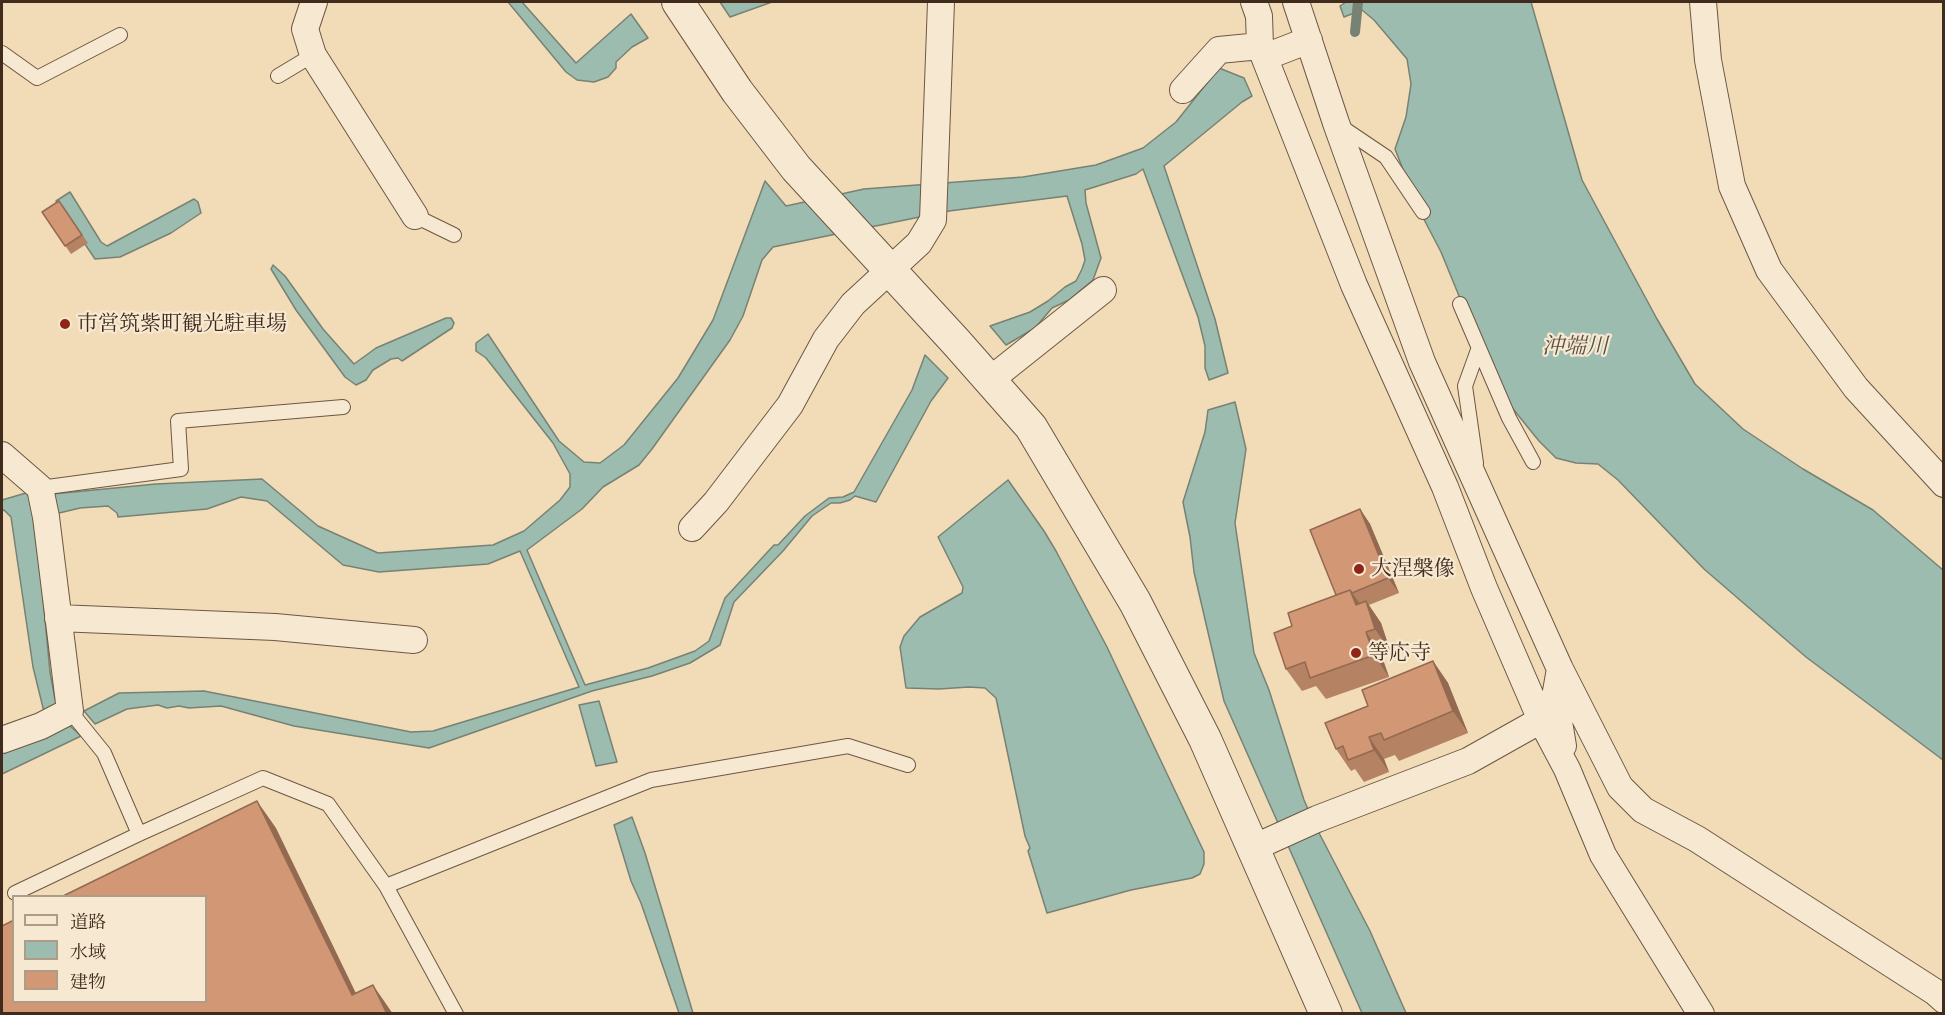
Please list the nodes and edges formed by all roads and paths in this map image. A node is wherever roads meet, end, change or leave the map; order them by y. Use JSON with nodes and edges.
{"nodes":[{"id":1,"x":314,"y":2,"type":"edge"},
{"id":2,"x":678,"y":2,"type":"edge"},
{"id":3,"x":941,"y":2,"type":"edge"},
{"id":4,"x":1254,"y":2,"type":"edge"},
{"id":5,"x":1296,"y":2,"type":"edge"},
{"id":6,"x":1703,"y":2,"type":"edge"},
{"id":7,"x":120,"y":35,"type":"dead end"},
{"id":8,"x":1309,"y":40,"type":"junction"},
{"id":9,"x":1263,"y":51,"type":"junction"},
{"id":10,"x":2,"y":53,"type":"edge"},
{"id":11,"x":313,"y":55,"type":"junction"},
{"id":12,"x":278,"y":76,"type":"dead end"},
{"id":13,"x":1183,"y":90,"type":"dead end"},
{"id":14,"x":1336,"y":123,"type":"junction"},
{"id":15,"x":1423,"y":212,"type":"dead end"},
{"id":16,"x":415,"y":216,"type":"joint"},
{"id":17,"x":454,"y":235,"type":"dead end"},
{"id":18,"x":889,"y":269,"type":"junction"},
{"id":19,"x":1103,"y":290,"type":"dead end"},
{"id":20,"x":1460,"y":304,"type":"dead end"},
{"id":21,"x":1478,"y":350,"type":"junction"},
{"id":22,"x":990,"y":380,"type":"junction"},
{"id":23,"x":344,"y":407,"type":"dead end"},
{"id":24,"x":2,"y":455,"type":"edge"},
{"id":25,"x":1533,"y":462,"type":"dead end"},
{"id":26,"x":1944,"y":484,"type":"edge"},
{"id":27,"x":40,"y":488,"type":"junction"},
{"id":28,"x":1481,"y":494,"type":"junction"},
{"id":29,"x":692,"y":528,"type":"dead end"},
{"id":30,"x":58,"y":618,"type":"junction"},
{"id":31,"x":414,"y":640,"type":"dead end"},
{"id":32,"x":1560,"y":669,"type":"junction"},
{"id":33,"x":70,"y":711,"type":"junction"},
{"id":34,"x":1541,"y":720,"type":"junction"},
{"id":35,"x":2,"y":740,"type":"edge"},
{"id":36,"x":909,"y":765,"type":"dead end"},
{"id":37,"x":1567,"y":769,"type":"junction"},
{"id":38,"x":139,"y":834,"type":"junction"},
{"id":39,"x":1265,"y":842,"type":"junction"},
{"id":40,"x":386,"y":886,"type":"junction"},
{"id":41,"x":15,"y":893,"type":"dead end"},
{"id":42,"x":1944,"y":1000,"type":"edge"},
{"id":43,"x":456,"y":1014,"type":"edge"},
{"id":44,"x":1326,"y":1014,"type":"edge"},
{"id":45,"x":1701,"y":1014,"type":"edge"}],
"edges":[{"from":1,"to":11,"type":"street"},
{"from":2,"to":18,"type":"street"},
{"from":3,"to":18,"type":"street"},
{"from":4,"to":9,"type":"street"},
{"from":5,"to":8,"type":"street"},
{"from":6,"to":26,"type":"street"},
{"from":7,"to":10,"type":"lane"},
{"from":8,"to":9,"type":"street"},
{"from":8,"to":14,"type":"street"},
{"from":9,"to":13,"type":"street"},
{"from":9,"to":34,"type":"street"},
{"from":11,"to":12,"type":"lane"},
{"from":11,"to":16,"type":"street"},
{"from":14,"to":15,"type":"lane"},
{"from":14,"to":28,"type":"street"},
{"from":16,"to":17,"type":"lane"},
{"from":18,"to":22,"type":"street"},
{"from":18,"to":29,"type":"street"},
{"from":19,"to":22,"type":"street"},
{"from":20,"to":21,"type":"lane"},
{"from":21,"to":25,"type":"lane"},
{"from":21,"to":28,"type":"lane"},
{"from":22,"to":39,"type":"street"},
{"from":23,"to":27,"type":"lane"},
{"from":24,"to":27,"type":"street"},
{"from":27,"to":30,"type":"street"},
{"from":28,"to":32,"type":"street"},
{"from":30,"to":31,"type":"street"},
{"from":30,"to":33,"type":"street"},
{"from":32,"to":37,"type":"street"},
{"from":32,"to":42,"type":"street"},
{"from":33,"to":35,"type":"street"},
{"from":33,"to":38,"type":"lane"},
{"from":34,"to":37,"type":"street"},
{"from":34,"to":39,"type":"street"},
{"from":36,"to":40,"type":"lane"},
{"from":37,"to":45,"type":"street"},
{"from":38,"to":40,"type":"lane"},
{"from":38,"to":41,"type":"lane"},
{"from":39,"to":44,"type":"street"},
{"from":40,"to":43,"type":"lane"}]}
